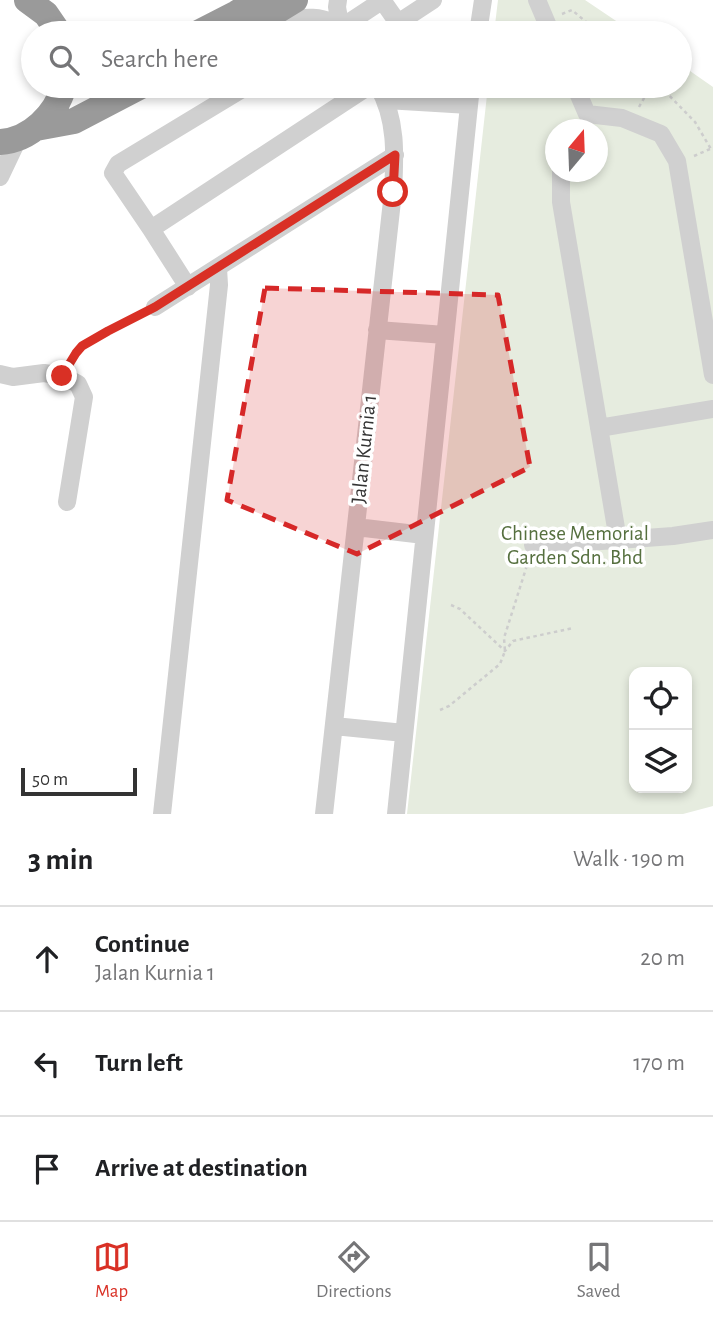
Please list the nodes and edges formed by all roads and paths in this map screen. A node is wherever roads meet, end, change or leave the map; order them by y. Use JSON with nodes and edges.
{"nodes":[{"id":1,"x":295,"y":0,"type":"edge"},
{"id":2,"x":338,"y":0,"type":"edge"},
{"id":3,"x":383,"y":0,"type":"edge"},
{"id":4,"x":433,"y":0,"type":"edge"},
{"id":5,"x":483,"y":0,"type":"edge"},
{"id":6,"x":537,"y":0,"type":"edge"},
{"id":7,"x":251,"y":20,"type":"edge"},
{"id":8,"x":221,"y":21,"type":"edge"},
{"id":9,"x":325,"y":21,"type":"edge"},
{"id":10,"x":338,"y":21,"type":"edge"},
{"id":11,"x":354,"y":21,"type":"edge"},
{"id":12,"x":480,"y":21,"type":"edge"},
{"id":13,"x":546,"y":21,"type":"edge"},
{"id":14,"x":556,"y":21,"type":"edge"},
{"id":15,"x":585,"y":21,"type":"edge"},
{"id":16,"x":61,"y":98,"type":"edge"},
{"id":17,"x":118,"y":98,"type":"edge"},
{"id":18,"x":227,"y":98,"type":"edge"},
{"id":19,"x":351,"y":98,"type":"edge"},
{"id":20,"x":383,"y":98,"type":"edge"},
{"id":21,"x":418,"y":98,"type":"edge"},
{"id":22,"x":470,"y":98,"type":"edge"},
{"id":23,"x":578,"y":98,"type":"edge"},
{"id":24,"x":644,"y":98,"type":"edge"},
{"id":25,"x":672,"y":98,"type":"edge"},
{"id":26,"x":469,"y":105,"type":"junction"},
{"id":27,"x":582,"y":119,"type":"edge"},
{"id":28,"x":608,"y":119,"type":"edge"},
{"id":29,"x":631,"y":122,"type":"junction"},
{"id":30,"x":18,"y":136,"type":"edge"},
{"id":31,"x":712,"y":149,"type":"edge"},
{"id":32,"x":395,"y":155,"type":"junction"},
{"id":33,"x":677,"y":161,"type":"junction"},
{"id":34,"x":0,"y":177,"type":"edge"},
{"id":35,"x":561,"y":182,"type":"edge"},
{"id":36,"x":151,"y":229,"type":"junction"},
{"id":37,"x":218,"y":268,"type":"junction"},
{"id":38,"x":188,"y":287,"type":"junction"},
{"id":39,"x":155,"y":307,"type":"joint"},
{"id":40,"x":377,"y":330,"type":"junction"},
{"id":41,"x":445,"y":335,"type":"junction"},
{"id":42,"x":0,"y":374,"type":"edge"},
{"id":43,"x":713,"y":375,"type":"edge"},
{"id":44,"x":62,"y":376,"type":"junction"},
{"id":45,"x":713,"y":409,"type":"edge"},
{"id":46,"x":598,"y":428,"type":"junction"},
{"id":47,"x":67,"y":502,"type":"dead end"},
{"id":48,"x":356,"y":527,"type":"junction"},
{"id":49,"x":713,"y":530,"type":"edge"},
{"id":50,"x":424,"y":535,"type":"junction"},
{"id":51,"x":618,"y":540,"type":"junction"},
{"id":52,"x":533,"y":545,"type":"joint"},
{"id":53,"x":451,"y":605,"type":"dead end"},
{"id":54,"x":573,"y":628,"type":"dead end"},
{"id":55,"x":505,"y":651,"type":"junction"},
{"id":56,"x":440,"y":710,"type":"dead end"},
{"id":57,"x":334,"y":726,"type":"junction"},
{"id":58,"x":404,"y":733,"type":"junction"},
{"id":59,"x":163,"y":814,"type":"edge"},
{"id":60,"x":324,"y":814,"type":"edge"},
{"id":61,"x":396,"y":814,"type":"edge"}],
"edges":[{"from":1,"to":7,"type":"highway"},
{"from":2,"to":10,"type":"street"},
{"from":3,"to":4,"type":"street"},
{"from":3,"to":11,"type":"street"},
{"from":5,"to":12,"type":"street"},
{"from":6,"to":13,"type":"street"},
{"from":7,"to":8,"type":"highway"},
{"from":7,"to":9,"type":"street"},
{"from":14,"to":15,"type":"path"},
{"from":16,"to":30,"type":"highway"},
{"from":17,"to":30,"type":"highway"},
{"from":18,"to":36,"type":"street"},
{"from":19,"to":36,"type":"street"},
{"from":20,"to":32,"type":"street","name":"Jalan Kurnia 1"},
{"from":21,"to":26,"type":"street"},
{"from":22,"to":26,"type":"street"},
{"from":23,"to":27,"type":"street"},
{"from":24,"to":29,"type":"path"},
{"from":25,"to":31,"type":"path"},
{"from":26,"to":41,"type":"street"},
{"from":28,"to":29,"type":"street"},
{"from":29,"to":33,"type":"street"},
{"from":30,"to":34,"type":"street"},
{"from":31,"to":33,"type":"path"},
{"from":32,"to":37,"type":"street"},
{"from":32,"to":40,"type":"street","name":"Jalan Kurnia 1"},
{"from":33,"to":43,"type":"street"},
{"from":35,"to":46,"type":"street"},
{"from":36,"to":38,"type":"street"},
{"from":37,"to":38,"type":"street"},
{"from":37,"to":59,"type":"street"},
{"from":38,"to":39,"type":"street"},
{"from":39,"to":44,"type":"path"},
{"from":40,"to":41,"type":"street"},
{"from":40,"to":48,"type":"street","name":"Jalan Kurnia 1"},
{"from":41,"to":50,"type":"street"},
{"from":42,"to":44,"type":"street"},
{"from":44,"to":47,"type":"street"},
{"from":45,"to":46,"type":"street"},
{"from":46,"to":51,"type":"street"},
{"from":48,"to":50,"type":"street"},
{"from":48,"to":57,"type":"street","name":"Jalan Kurnia 1"},
{"from":49,"to":51,"type":"street"},
{"from":50,"to":58,"type":"street"},
{"from":51,"to":52,"type":"street"},
{"from":52,"to":55,"type":"path"},
{"from":53,"to":55,"type":"path"},
{"from":54,"to":55,"type":"path"},
{"from":55,"to":56,"type":"path"},
{"from":57,"to":58,"type":"street"},
{"from":57,"to":60,"type":"street","name":"Jalan Kurnia 1"},
{"from":58,"to":61,"type":"street"}]}
